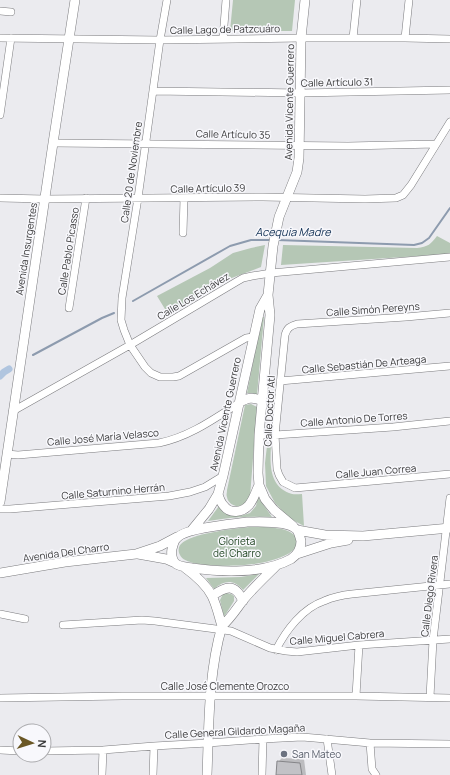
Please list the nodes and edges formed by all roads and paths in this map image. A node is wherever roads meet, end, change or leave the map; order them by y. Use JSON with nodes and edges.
{"nodes":[{"id":1,"x":75,"y":0,"type":"edge"},
{"id":2,"x":167,"y":0,"type":"edge"},
{"id":3,"x":226,"y":0,"type":"edge"},
{"id":4,"x":305,"y":0,"type":"edge"},
{"id":5,"x":357,"y":0,"type":"edge"},
{"id":6,"x":408,"y":0,"type":"edge"},
{"id":7,"x":0,"y":11,"type":"edge"},
{"id":8,"x":11,"y":12,"type":"dead end"},
{"id":9,"x":0,"y":38,"type":"edge"},
{"id":10,"x":11,"y":38,"type":"junction"},
{"id":11,"x":223,"y":38,"type":"junction"},
{"id":12,"x":301,"y":38,"type":"junction"},
{"id":13,"x":353,"y":38,"type":"junction"},
{"id":14,"x":405,"y":38,"type":"junction"},
{"id":15,"x":69,"y":39,"type":"junction"},
{"id":16,"x":450,"y":39,"type":"edge"},
{"id":17,"x":160,"y":40,"type":"junction"},
{"id":18,"x":450,"y":90,"type":"edge"},
{"id":19,"x":153,"y":91,"type":"junction"},
{"id":20,"x":301,"y":93,"type":"junction"},
{"id":21,"x":1,"y":98,"type":"edge"},
{"id":22,"x":0,"y":115,"type":"edge"},
{"id":23,"x":450,"y":122,"type":"edge"},
{"id":24,"x":53,"y":143,"type":"junction"},
{"id":25,"x":145,"y":144,"type":"junction"},
{"id":26,"x":436,"y":144,"type":"junction"},
{"id":27,"x":300,"y":145,"type":"junction"},
{"id":28,"x":287,"y":197,"type":"junction"},
{"id":29,"x":0,"y":198,"type":"edge"},
{"id":30,"x":86,"y":198,"type":"junction"},
{"id":31,"x":138,"y":198,"type":"junction"},
{"id":32,"x":184,"y":198,"type":"junction"},
{"id":33,"x":45,"y":199,"type":"junction"},
{"id":34,"x":182,"y":233,"type":"dead end"},
{"id":35,"x":450,"y":257,"type":"edge"},
{"id":36,"x":271,"y":273,"type":"junction"},
{"id":37,"x":268,"y":295,"type":"junction"},
{"id":38,"x":69,"y":308,"type":"dead end"},
{"id":39,"x":450,"y":313,"type":"edge"},
{"id":40,"x":297,"y":324,"type":"joint"},
{"id":41,"x":253,"y":337,"type":"junction"},
{"id":42,"x":130,"y":345,"type":"junction"},
{"id":43,"x":450,"y":366,"type":"edge"},
{"id":44,"x":280,"y":381,"type":"junction"},
{"id":45,"x":263,"y":401,"type":"junction"},
{"id":46,"x":239,"y":403,"type":"junction"},
{"id":47,"x":14,"y":410,"type":"junction"},
{"id":48,"x":450,"y":421,"type":"edge"},
{"id":49,"x":259,"y":435,"type":"junction"},
{"id":50,"x":275,"y":435,"type":"junction"},
{"id":51,"x":7,"y":454,"type":"junction"},
{"id":52,"x":450,"y":474,"type":"edge"},
{"id":53,"x":223,"y":476,"type":"junction"},
{"id":54,"x":259,"y":485,"type":"junction"},
{"id":55,"x":305,"y":487,"type":"joint"},
{"id":56,"x":218,"y":494,"type":"junction"},
{"id":57,"x":450,"y":498,"type":"edge"},
{"id":58,"x":0,"y":502,"type":"edge"},
{"id":59,"x":0,"y":509,"type":"edge"},
{"id":60,"x":295,"y":528,"type":"junction"},
{"id":61,"x":449,"y":528,"type":"edge"},
{"id":62,"x":190,"y":531,"type":"junction"},
{"id":63,"x":363,"y":536,"type":"junction"},
{"id":64,"x":177,"y":537,"type":"junction"},
{"id":65,"x":136,"y":554,"type":"junction"},
{"id":66,"x":297,"y":554,"type":"junction"},
{"id":67,"x":279,"y":564,"type":"junction"},
{"id":68,"x":179,"y":565,"type":"junction"},
{"id":69,"x":0,"y":573,"type":"edge"},
{"id":70,"x":450,"y":584,"type":"edge"},
{"id":71,"x":439,"y":585,"type":"junction"},
{"id":72,"x":212,"y":596,"type":"junction"},
{"id":73,"x":243,"y":601,"type":"junction"},
{"id":74,"x":0,"y":614,"type":"edge"},
{"id":75,"x":25,"y":619,"type":"dead end"},
{"id":76,"x":63,"y":625,"type":"dead end"},
{"id":77,"x":222,"y":628,"type":"junction"},
{"id":78,"x":450,"y":639,"type":"edge"},
{"id":79,"x":434,"y":640,"type":"junction"},
{"id":80,"x":359,"y":645,"type":"junction"},
{"id":81,"x":276,"y":650,"type":"junction"},
{"id":82,"x":356,"y":696,"type":"junction"},
{"id":83,"x":211,"y":697,"type":"junction"},
{"id":84,"x":430,"y":697,"type":"junction"},
{"id":85,"x":0,"y":698,"type":"edge"},
{"id":86,"x":450,"y":698,"type":"edge"},
{"id":87,"x":263,"y":739,"type":"junction"},
{"id":88,"x":327,"y":739,"type":"junction"},
{"id":89,"x":208,"y":743,"type":"junction"},
{"id":90,"x":370,"y":743,"type":"junction"},
{"id":91,"x":450,"y":744,"type":"edge"},
{"id":92,"x":154,"y":746,"type":"junction"},
{"id":93,"x":0,"y":750,"type":"edge"},
{"id":94,"x":103,"y":750,"type":"junction"},
{"id":95,"x":12,"y":751,"type":"edge"},
{"id":96,"x":52,"y":751,"type":"edge"},
{"id":97,"x":102,"y":775,"type":"edge"},
{"id":98,"x":153,"y":775,"type":"edge"},
{"id":99,"x":207,"y":775,"type":"edge"},
{"id":100,"x":262,"y":775,"type":"edge"},
{"id":101,"x":332,"y":775,"type":"edge"},
{"id":102,"x":376,"y":775,"type":"edge"}],
"edges":[{"from":1,"to":15,"type":"street","name":"Avenida Insurgentes"},
{"from":2,"to":17,"type":"street","name":"Calle 20 de Noviembre"},
{"from":3,"to":11,"type":"street"},
{"from":4,"to":12,"type":"street","name":"Avenida Vicente Guerrero"},
{"from":5,"to":13,"type":"street"},
{"from":6,"to":14,"type":"street"},
{"from":7,"to":8,"type":"street"},
{"from":9,"to":10,"type":"street","name":"Calle Lago de Patzcuáro"},
{"from":10,"to":15,"type":"street","name":"Calle Lago de Patzcuáro"},
{"from":10,"to":21,"type":"street"},
{"from":11,"to":12,"type":"street","name":"Calle Lago de Patzcuáro"},
{"from":11,"to":17,"type":"street","name":"Calle Lago de Patzcuáro"},
{"from":12,"to":13,"type":"street","name":"Calle Lago de Patzcuáro"},
{"from":12,"to":20,"type":"street","name":"Avenida Vicente Guerrero"},
{"from":13,"to":14,"type":"street","name":"Calle Lago de Patzcuáro"},
{"from":14,"to":16,"type":"street","name":"Calle Lago de Patzcuáro"},
{"from":15,"to":17,"type":"street","name":"Calle Lago de Patzcuáro"},
{"from":15,"to":24,"type":"street","name":"Avenida Insurgentes"},
{"from":17,"to":19,"type":"street","name":"Calle 20 de Noviembre"},
{"from":18,"to":20,"type":"street","name":"Calle Artículo 31"},
{"from":19,"to":20,"type":"street","name":"Calle Artículo 31"},
{"from":19,"to":25,"type":"street","name":"Calle 20 de Noviembre"},
{"from":20,"to":27,"type":"street","name":"Avenida Vicente Guerrero"},
{"from":21,"to":22,"type":"street"},
{"from":23,"to":26,"type":"street","name":"Calle Artículo 39"},
{"from":24,"to":25,"type":"street","name":"Calle Artículo 35"},
{"from":24,"to":33,"type":"street","name":"Avenida Insurgentes"},
{"from":25,"to":27,"type":"street","name":"Calle Artículo 35"},
{"from":25,"to":31,"type":"street","name":"Calle 20 de Noviembre"},
{"from":26,"to":27,"type":"street","name":"Calle Artículo 35"},
{"from":26,"to":28,"type":"street","name":"Calle Artículo 39"},
{"from":27,"to":28,"type":"street","name":"Avenida Vicente Guerrero"},
{"from":28,"to":32,"type":"street","name":"Calle Artículo 39"},
{"from":28,"to":36,"type":"street","name":"Avenida Vicente Guerrero"},
{"from":29,"to":33,"type":"street","name":"Calle Artículo 39"},
{"from":30,"to":31,"type":"street","name":"Calle Artículo 39"},
{"from":30,"to":33,"type":"street","name":"Calle Artículo 39"},
{"from":30,"to":38,"type":"street","name":"Calle Pablo Picasso"},
{"from":31,"to":32,"type":"street","name":"Calle Artículo 39"},
{"from":31,"to":42,"type":"street","name":"Calle 20 de Noviembre"},
{"from":32,"to":34,"type":"street"},
{"from":33,"to":47,"type":"street","name":"Avenida Insurgentes"},
{"from":35,"to":36,"type":"street","name":"Calle Los Echávez"},
{"from":36,"to":37,"type":"street","name":"Avenida Vicente Guerrero"},
{"from":36,"to":42,"type":"street","name":"Calle Los Echávez"},
{"from":37,"to":41,"type":"street","name":"Avenida Vicente Guerrero"},
{"from":37,"to":45,"type":"street","name":"Avenida Vicente Guerrero"},
{"from":39,"to":40,"type":"street","name":"Calle Simón Pereyns"},
{"from":40,"to":44,"type":"street","name":"Calle Doctor Atl"},
{"from":41,"to":42,"type":"street","name":"Calle 20 de Noviembre"},
{"from":41,"to":46,"type":"street","name":"Avenida Vicente Guerrero"},
{"from":42,"to":47,"type":"street","name":"Calle Los Echávez"},
{"from":43,"to":44,"type":"street","name":"Calle Sebastián De Arteaga"},
{"from":44,"to":50,"type":"street","name":"Calle Doctor Atl"},
{"from":45,"to":46,"type":"street"},
{"from":45,"to":49,"type":"street","name":"Avenida Vicente Guerrero"},
{"from":46,"to":51,"type":"street","name":"Calle José María Velasco"},
{"from":46,"to":53,"type":"street","name":"Avenida Vicente Guerrero"},
{"from":47,"to":51,"type":"street","name":"Avenida Insurgentes"},
{"from":48,"to":50,"type":"street","name":"Calle Antonio De Torres"},
{"from":49,"to":50,"type":"street","name":"Calle Antonio De Torres"},
{"from":49,"to":54,"type":"street","name":"Avenida Vicente Guerrero"},
{"from":50,"to":55,"type":"street","name":"Calle Doctor Atl"},
{"from":51,"to":58,"type":"street","name":"Avenida Insurgentes"},
{"from":52,"to":55,"type":"street","name":"Calle Juan Correa"},
{"from":53,"to":56,"type":"street","name":"Avenida Vicente Guerrero"},
{"from":53,"to":59,"type":"street","name":"Calle Saturnino Herrán"},
{"from":54,"to":56,"type":"street"},
{"from":54,"to":60,"type":"street","name":"Avenida Vicente Guerrero"},
{"from":56,"to":62,"type":"street","name":"Avenida Vicente Guerrero"},
{"from":57,"to":61,"type":"street","name":"Calle Diego Rivera"},
{"from":60,"to":62,"type":"street"},
{"from":60,"to":63,"type":"street"},
{"from":60,"to":66,"type":"street"},
{"from":61,"to":63,"type":"street"},
{"from":61,"to":71,"type":"street","name":"Calle Diego Rivera"},
{"from":62,"to":64,"type":"street","name":"Avenida Del Charro"},
{"from":63,"to":66,"type":"street"},
{"from":64,"to":65,"type":"street","name":"Avenida Del Charro"},
{"from":64,"to":68,"type":"street"},
{"from":65,"to":68,"type":"street","name":"Avenida Del Charro"},
{"from":65,"to":69,"type":"street","name":"Avenida Del Charro"},
{"from":66,"to":67,"type":"street"},
{"from":67,"to":68,"type":"street"},
{"from":67,"to":73,"type":"street"},
{"from":68,"to":72,"type":"street"},
{"from":70,"to":71,"type":"street"},
{"from":71,"to":79,"type":"street","name":"Calle Diego Rivera"},
{"from":71,"to":81,"type":"street"},
{"from":72,"to":73,"type":"street"},
{"from":72,"to":77,"type":"street"},
{"from":73,"to":77,"type":"street"},
{"from":74,"to":75,"type":"street"},
{"from":76,"to":77,"type":"street","name":"Calle Miguel Cabrera"},
{"from":77,"to":81,"type":"street","name":"Calle Miguel Cabrera"},
{"from":77,"to":83,"type":"street"},
{"from":78,"to":79,"type":"street","name":"Calle Miguel Cabrera"},
{"from":79,"to":80,"type":"street","name":"Calle Miguel Cabrera"},
{"from":79,"to":84,"type":"street","name":"Calle Diego Rivera"},
{"from":80,"to":81,"type":"street","name":"Calle Miguel Cabrera"},
{"from":80,"to":82,"type":"street"},
{"from":82,"to":83,"type":"street","name":"Calle José Clemente Orozco"},
{"from":82,"to":84,"type":"street","name":"Calle José Clemente Orozco"},
{"from":83,"to":85,"type":"street","name":"Calle José Clemente Orozco"},
{"from":83,"to":89,"type":"street"},
{"from":84,"to":86,"type":"street","name":"Calle José Clemente Orozco"},
{"from":87,"to":88,"type":"street","name":"Calle General Gildardo Magaña"},
{"from":87,"to":89,"type":"street","name":"Calle General Gildardo Magaña"},
{"from":87,"to":100,"type":"street"},
{"from":88,"to":90,"type":"street","name":"Calle General Gildardo Magaña"},
{"from":88,"to":101,"type":"street"},
{"from":89,"to":92,"type":"street","name":"Calle General Gildardo Magaña"},
{"from":89,"to":99,"type":"street"},
{"from":90,"to":91,"type":"street","name":"Calle General Gildardo Magaña"},
{"from":90,"to":102,"type":"street"},
{"from":92,"to":94,"type":"street","name":"Calle General Gildardo Magaña"},
{"from":92,"to":98,"type":"street"},
{"from":93,"to":95,"type":"street"},
{"from":94,"to":96,"type":"street","name":"Calle General Gildardo Magaña"},
{"from":94,"to":97,"type":"street"}]}
